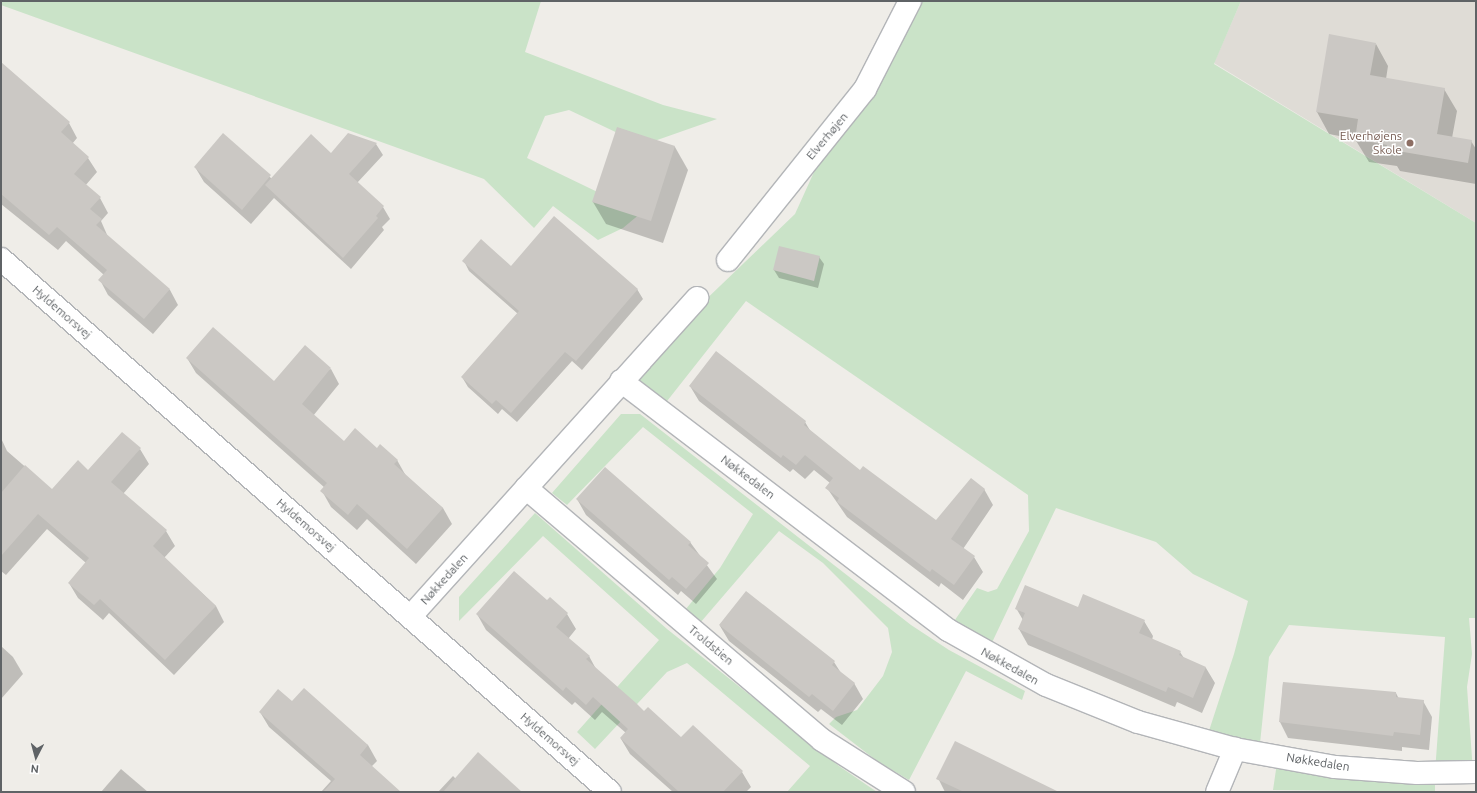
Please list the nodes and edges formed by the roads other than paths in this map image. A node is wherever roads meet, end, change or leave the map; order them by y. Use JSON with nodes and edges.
{"nodes":[{"id":1,"x":910,"y":1,"type":"edge"},
{"id":2,"x":1,"y":259,"type":"edge"},
{"id":3,"x":728,"y":260,"type":"dead end"},
{"id":4,"x":697,"y":298,"type":"dead end"},
{"id":5,"x":621,"y":381,"type":"junction"},
{"id":6,"x":526,"y":488,"type":"junction"},
{"id":7,"x":411,"y":616,"type":"junction"},
{"id":8,"x":1235,"y":749,"type":"junction"},
{"id":9,"x":1476,"y":772,"type":"edge"},
{"id":10,"x":610,"y":792,"type":"edge"},
{"id":11,"x":904,"y":792,"type":"edge"},
{"id":12,"x":1217,"y":792,"type":"edge"}],
"edges":[{"from":1,"to":3,"type":"street","name":"Elverhøjen"},
{"from":2,"to":7,"type":"street","name":"Hyldemorsvej"},
{"from":4,"to":5,"type":"street","name":"Nøkkedalen"},
{"from":5,"to":6,"type":"street","name":"Nøkkedalen"},
{"from":5,"to":8,"type":"street","name":"Nøkkedalen"},
{"from":6,"to":7,"type":"street","name":"Nøkkedalen"},
{"from":6,"to":11,"type":"street","name":"Troldstien"},
{"from":7,"to":10,"type":"street","name":"Hyldemorsvej"},
{"from":8,"to":9,"type":"street","name":"Nøkkedalen"},
{"from":8,"to":12,"type":"street"}]}
